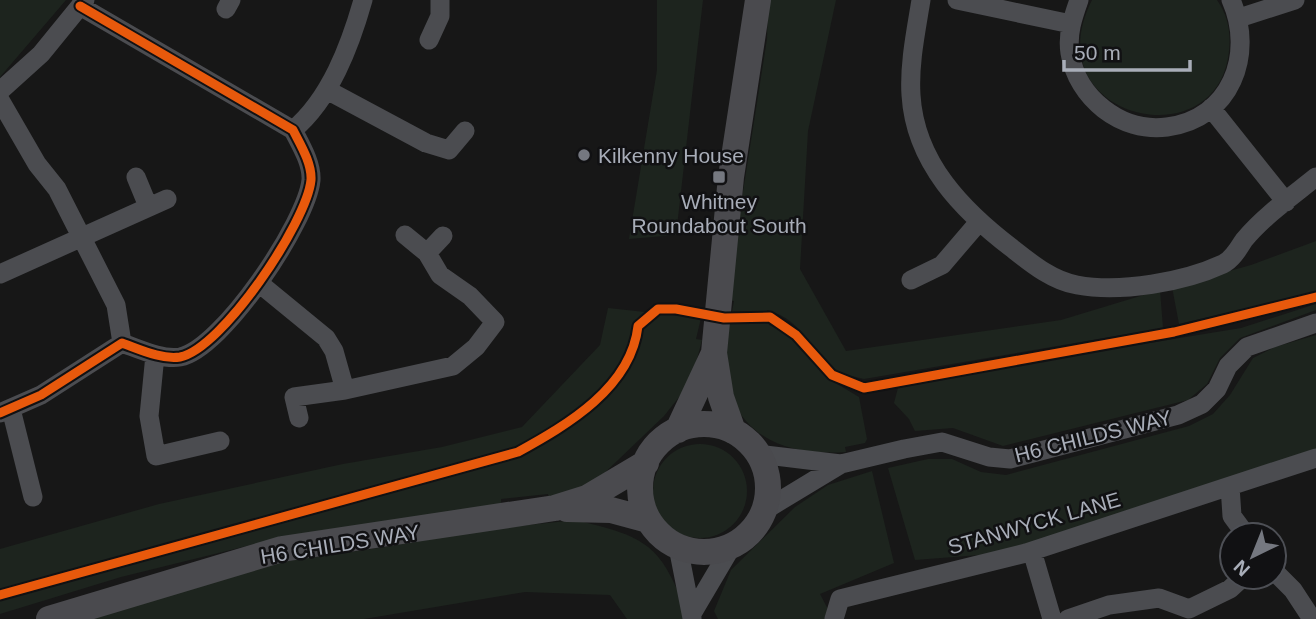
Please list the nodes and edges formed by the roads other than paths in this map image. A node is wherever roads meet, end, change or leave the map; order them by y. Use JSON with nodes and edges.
{"nodes":[{"id":1,"x":363,"y":0,"type":"edge"},
{"id":2,"x":440,"y":0,"type":"edge"},
{"id":3,"x":758,"y":0,"type":"edge"},
{"id":4,"x":921,"y":0,"type":"edge"},
{"id":5,"x":957,"y":0,"type":"edge"},
{"id":6,"x":1079,"y":0,"type":"edge"},
{"id":7,"x":1231,"y":0,"type":"edge"},
{"id":8,"x":1295,"y":0,"type":"edge"},
{"id":9,"x":82,"y":3,"type":"edge"},
{"id":10,"x":1239,"y":18,"type":"junction"},
{"id":11,"x":1071,"y":24,"type":"junction"},
{"id":12,"x":429,"y":40,"type":"dead end"},
{"id":13,"x":327,"y":90,"type":"junction"},
{"id":14,"x":0,"y":91,"type":"edge"},
{"id":15,"x":0,"y":100,"type":"edge"},
{"id":16,"x":1211,"y":108,"type":"junction"},
{"id":17,"x":293,"y":130,"type":"junction"},
{"id":18,"x":465,"y":131,"type":"dead end"},
{"id":19,"x":135,"y":177,"type":"dead end"},
{"id":20,"x":1316,"y":177,"type":"edge"},
{"id":21,"x":167,"y":199,"type":"dead end"},
{"id":22,"x":1286,"y":202,"type":"junction"},
{"id":23,"x":148,"y":206,"type":"junction"},
{"id":24,"x":978,"y":223,"type":"junction"},
{"id":25,"x":405,"y":235,"type":"dead end"},
{"id":26,"x":443,"y":236,"type":"dead end"},
{"id":27,"x":81,"y":238,"type":"junction"},
{"id":28,"x":427,"y":253,"type":"junction"},
{"id":29,"x":0,"y":274,"type":"edge"},
{"id":30,"x":907,"y":280,"type":"dead end"},
{"id":31,"x":259,"y":283,"type":"junction"},
{"id":32,"x":1316,"y":323,"type":"edge"},
{"id":33,"x":122,"y":343,"type":"junction"},
{"id":34,"x":714,"y":353,"type":"junction"},
{"id":35,"x":155,"y":355,"type":"junction"},
{"id":36,"x":345,"y":390,"type":"junction"},
{"id":37,"x":6,"y":411,"type":"edge"},
{"id":38,"x":299,"y":418,"type":"dead end"},
{"id":39,"x":678,"y":430,"type":"junction"},
{"id":40,"x":733,"y":431,"type":"junction"},
{"id":41,"x":220,"y":441,"type":"dead end"},
{"id":42,"x":758,"y":454,"type":"junction"},
{"id":43,"x":1316,"y":458,"type":"edge"},
{"id":44,"x":646,"y":463,"type":"junction"},
{"id":45,"x":846,"y":463,"type":"junction"},
{"id":46,"x":1230,"y":486,"type":"junction"},
{"id":47,"x":33,"y":497,"type":"dead end"},
{"id":48,"x":555,"y":508,"type":"junction"},
{"id":49,"x":765,"y":510,"type":"junction"},
{"id":50,"x":648,"y":520,"type":"junction"},
{"id":51,"x":1236,"y":521,"type":"edge"},
{"id":52,"x":732,"y":546,"type":"junction"},
{"id":53,"x":678,"y":547,"type":"junction"},
{"id":54,"x":1031,"y":551,"type":"junction"},
{"id":55,"x":1288,"y":585,"type":"edge"},
{"id":56,"x":1226,"y":591,"type":"edge"},
{"id":57,"x":693,"y":616,"type":"edge"},
{"id":58,"x":49,"y":619,"type":"edge"},
{"id":59,"x":834,"y":619,"type":"edge"},
{"id":60,"x":1052,"y":619,"type":"edge"},
{"id":61,"x":1068,"y":619,"type":"edge"},
{"id":62,"x":1311,"y":619,"type":"edge"}],
"edges":[{"from":1,"to":13,"type":"street"},
{"from":2,"to":12,"type":"street"},
{"from":3,"to":34,"type":"street"},
{"from":4,"to":24,"type":"street"},
{"from":5,"to":11,"type":"street"},
{"from":6,"to":11,"type":"street"},
{"from":7,"to":10,"type":"street"},
{"from":8,"to":10,"type":"street"},
{"from":9,"to":14,"type":"street"},
{"from":9,"to":17,"type":"street"},
{"from":10,"to":16,"type":"street"},
{"from":11,"to":16,"type":"street"},
{"from":13,"to":17,"type":"street"},
{"from":13,"to":18,"type":"street"},
{"from":15,"to":27,"type":"street"},
{"from":16,"to":22,"type":"street"},
{"from":17,"to":31,"type":"street"},
{"from":19,"to":23,"type":"street"},
{"from":20,"to":22,"type":"street"},
{"from":21,"to":23,"type":"street"},
{"from":22,"to":24,"type":"street"},
{"from":23,"to":27,"type":"street"},
{"from":24,"to":30,"type":"street"},
{"from":25,"to":28,"type":"street"},
{"from":26,"to":28,"type":"street"},
{"from":27,"to":29,"type":"street"},
{"from":27,"to":33,"type":"street"},
{"from":28,"to":36,"type":"street"},
{"from":31,"to":35,"type":"street"},
{"from":31,"to":36,"type":"street"},
{"from":32,"to":45,"type":"street","name":"H6 CHILDS WAY"},
{"from":33,"to":35,"type":"street"},
{"from":33,"to":37,"type":"street"},
{"from":34,"to":39,"type":"street"},
{"from":34,"to":40,"type":"street"},
{"from":35,"to":41,"type":"street"},
{"from":36,"to":38,"type":"street"},
{"from":37,"to":47,"type":"street"},
{"from":39,"to":40,"type":"street"},
{"from":39,"to":44,"type":"street"},
{"from":40,"to":42,"type":"street"},
{"from":42,"to":45,"type":"street","name":"H6 CHILDS WAY"},
{"from":42,"to":49,"type":"street"},
{"from":43,"to":46,"type":"street","name":"STANWYCK LANE"},
{"from":44,"to":48,"type":"street","name":"H6 CHILDS WAY"},
{"from":44,"to":50,"type":"street"},
{"from":45,"to":49,"type":"street","name":"H6 CHILDS WAY"},
{"from":46,"to":51,"type":"street"},
{"from":46,"to":54,"type":"street","name":"STANWYCK LANE"},
{"from":48,"to":50,"type":"street","name":"H6 CHILDS WAY"},
{"from":48,"to":58,"type":"street","name":"H6 CHILDS WAY"},
{"from":49,"to":52,"type":"street"},
{"from":50,"to":53,"type":"street"},
{"from":52,"to":53,"type":"street"},
{"from":52,"to":57,"type":"street"},
{"from":53,"to":57,"type":"street"},
{"from":54,"to":59,"type":"street","name":"STANWYCK LANE"},
{"from":54,"to":60,"type":"street"},
{"from":55,"to":62,"type":"street"},
{"from":56,"to":61,"type":"street"}]}
